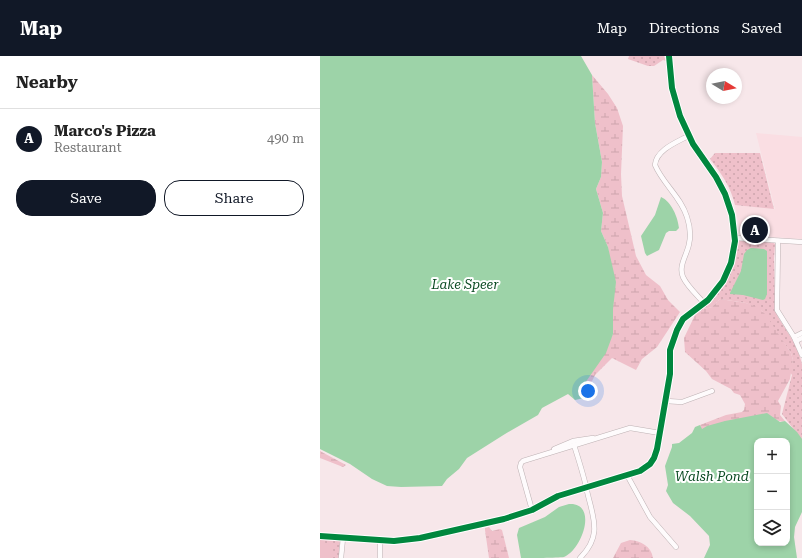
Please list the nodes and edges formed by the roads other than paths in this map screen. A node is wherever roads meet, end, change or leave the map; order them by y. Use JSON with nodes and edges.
{"nodes":[{"id":1,"x":669,"y":56,"type":"edge"},
{"id":2,"x":688,"y":136,"type":"junction"},
{"id":3,"x":735,"y":238,"type":"junction"},
{"id":4,"x":778,"y":242,"type":"junction"},
{"id":5,"x":802,"y":242,"type":"edge"},
{"id":6,"x":704,"y":303,"type":"junction"},
{"id":7,"x":802,"y":334,"type":"edge"},
{"id":8,"x":802,"y":338,"type":"edge"},
{"id":9,"x":795,"y":339,"type":"junction"},
{"id":10,"x":802,"y":355,"type":"edge"},
{"id":11,"x":712,"y":391,"type":"dead end"},
{"id":12,"x":666,"y":401,"type":"junction"},
{"id":13,"x":660,"y":432,"type":"junction"},
{"id":14,"x":597,"y":438,"type":"junction"},
{"id":15,"x":574,"y":446,"type":"junction"},
{"id":16,"x":551,"y":452,"type":"junction"},
{"id":17,"x":627,"y":475,"type":"junction"},
{"id":18,"x":586,"y":487,"type":"junction"},
{"id":19,"x":532,"y":510,"type":"junction"},
{"id":20,"x":320,"y":536,"type":"edge"},
{"id":21,"x":343,"y":538,"type":"junction"},
{"id":22,"x":380,"y":540,"type":"junction"},
{"id":23,"x":676,"y":547,"type":"dead end"},
{"id":24,"x":341,"y":558,"type":"edge"},
{"id":25,"x":380,"y":558,"type":"edge"},
{"id":26,"x":580,"y":558,"type":"edge"}],
"edges":[{"from":1,"to":2,"type":"street"},
{"from":2,"to":3,"type":"street"},
{"from":2,"to":6,"type":"street"},
{"from":3,"to":4,"type":"street"},
{"from":3,"to":6,"type":"street"},
{"from":4,"to":5,"type":"street"},
{"from":4,"to":9,"type":"street"},
{"from":6,"to":12,"type":"street"},
{"from":7,"to":9,"type":"street"},
{"from":8,"to":9,"type":"street"},
{"from":9,"to":10,"type":"street"},
{"from":11,"to":12,"type":"street"},
{"from":12,"to":13,"type":"street"},
{"from":13,"to":14,"type":"street"},
{"from":13,"to":17,"type":"street"},
{"from":14,"to":15,"type":"street"},
{"from":14,"to":16,"type":"street"},
{"from":15,"to":16,"type":"street"},
{"from":15,"to":18,"type":"street"},
{"from":16,"to":19,"type":"street"},
{"from":17,"to":18,"type":"street"},
{"from":17,"to":23,"type":"street"},
{"from":18,"to":19,"type":"street"},
{"from":18,"to":26,"type":"street"},
{"from":19,"to":22,"type":"street"},
{"from":20,"to":21,"type":"street"},
{"from":21,"to":22,"type":"street"},
{"from":21,"to":24,"type":"street"},
{"from":22,"to":25,"type":"street"}]}
